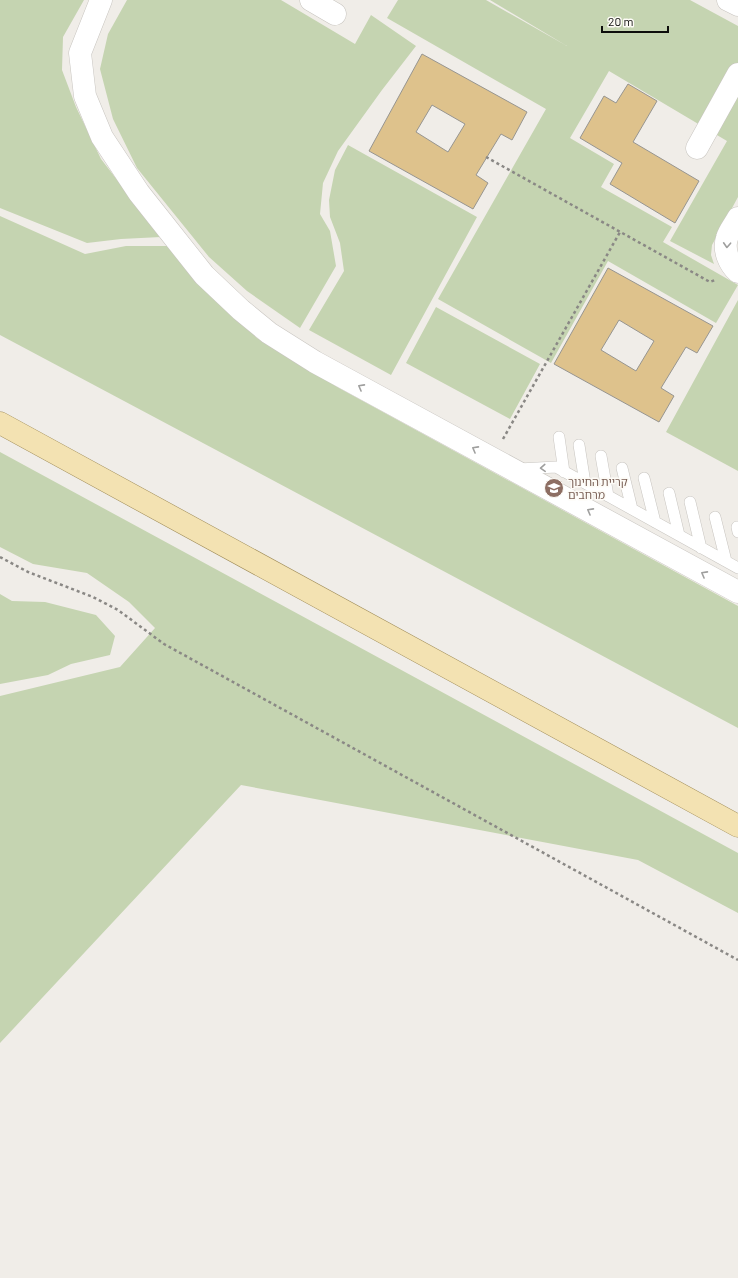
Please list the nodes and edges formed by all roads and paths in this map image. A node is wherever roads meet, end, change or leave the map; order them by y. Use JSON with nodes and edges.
{"nodes":[{"id":1,"x":101,"y":0,"type":"edge"},
{"id":2,"x":311,"y":0,"type":"edge"},
{"id":3,"x":728,"y":0,"type":"edge"},
{"id":4,"x":738,"y":5,"type":"edge"},
{"id":5,"x":336,"y":14,"type":"dead end"},
{"id":6,"x":738,"y":74,"type":"edge"},
{"id":7,"x":697,"y":148,"type":"dead end"},
{"id":8,"x":486,"y":157,"type":"dead end"},
{"id":9,"x":738,"y":218,"type":"edge"},
{"id":10,"x":620,"y":232,"type":"junction"},
{"id":11,"x":737,"y":272,"type":"edge"},
{"id":12,"x":0,"y":423,"type":"edge"},
{"id":13,"x":559,"y":436,"type":"dead end"},
{"id":14,"x":579,"y":445,"type":"dead end"},
{"id":15,"x":601,"y":456,"type":"dead end"},
{"id":16,"x":492,"y":458,"type":"junction"},
{"id":17,"x":622,"y":468,"type":"dead end"},
{"id":18,"x":512,"y":469,"type":"junction"},
{"id":19,"x":564,"y":472,"type":"junction"},
{"id":20,"x":644,"y":478,"type":"dead end"},
{"id":21,"x":586,"y":483,"type":"junction"},
{"id":22,"x":669,"y":493,"type":"dead end"},
{"id":23,"x":608,"y":496,"type":"junction"},
{"id":24,"x":690,"y":502,"type":"dead end"},
{"id":25,"x":632,"y":509,"type":"junction"},
{"id":26,"x":715,"y":517,"type":"dead end"},
{"id":27,"x":655,"y":522,"type":"junction"},
{"id":28,"x":679,"y":535,"type":"junction"},
{"id":29,"x":701,"y":548,"type":"junction"},
{"id":30,"x":0,"y":557,"type":"edge"},
{"id":31,"x":726,"y":561,"type":"junction"},
{"id":32,"x":738,"y":568,"type":"edge"},
{"id":33,"x":738,"y":592,"type":"edge"},
{"id":34,"x":738,"y":826,"type":"edge"},
{"id":35,"x":738,"y":960,"type":"edge"}],
"edges":[{"from":16,"to":1,"type":"street","one_way":true},
{"from":2,"to":5,"type":"street"},
{"from":3,"to":4,"type":"street"},
{"from":6,"to":7,"type":"street"},
{"from":8,"to":10,"type":"path"},
{"from":9,"to":11,"type":"street","one_way":true},
{"from":10,"to":11,"type":"path"},
{"from":10,"to":16,"type":"path"},
{"from":12,"to":34,"type":"main road"},
{"from":13,"to":19,"type":"lane"},
{"from":14,"to":21,"type":"lane"},
{"from":15,"to":23,"type":"lane"},
{"from":16,"to":18,"type":"street"},
{"from":17,"to":25,"type":"lane"},
{"from":19,"to":18,"type":"lane","one_way":true},
{"from":33,"to":18,"type":"street","one_way":true},
{"from":19,"to":21,"type":"lane"},
{"from":20,"to":27,"type":"lane"},
{"from":21,"to":23,"type":"lane"},
{"from":22,"to":28,"type":"lane"},
{"from":23,"to":25,"type":"lane"},
{"from":24,"to":29,"type":"lane"},
{"from":25,"to":27,"type":"lane"},
{"from":26,"to":31,"type":"lane"},
{"from":27,"to":28,"type":"lane"},
{"from":28,"to":29,"type":"lane"},
{"from":29,"to":31,"type":"lane"},
{"from":30,"to":35,"type":"path"},
{"from":31,"to":32,"type":"lane"}]}
